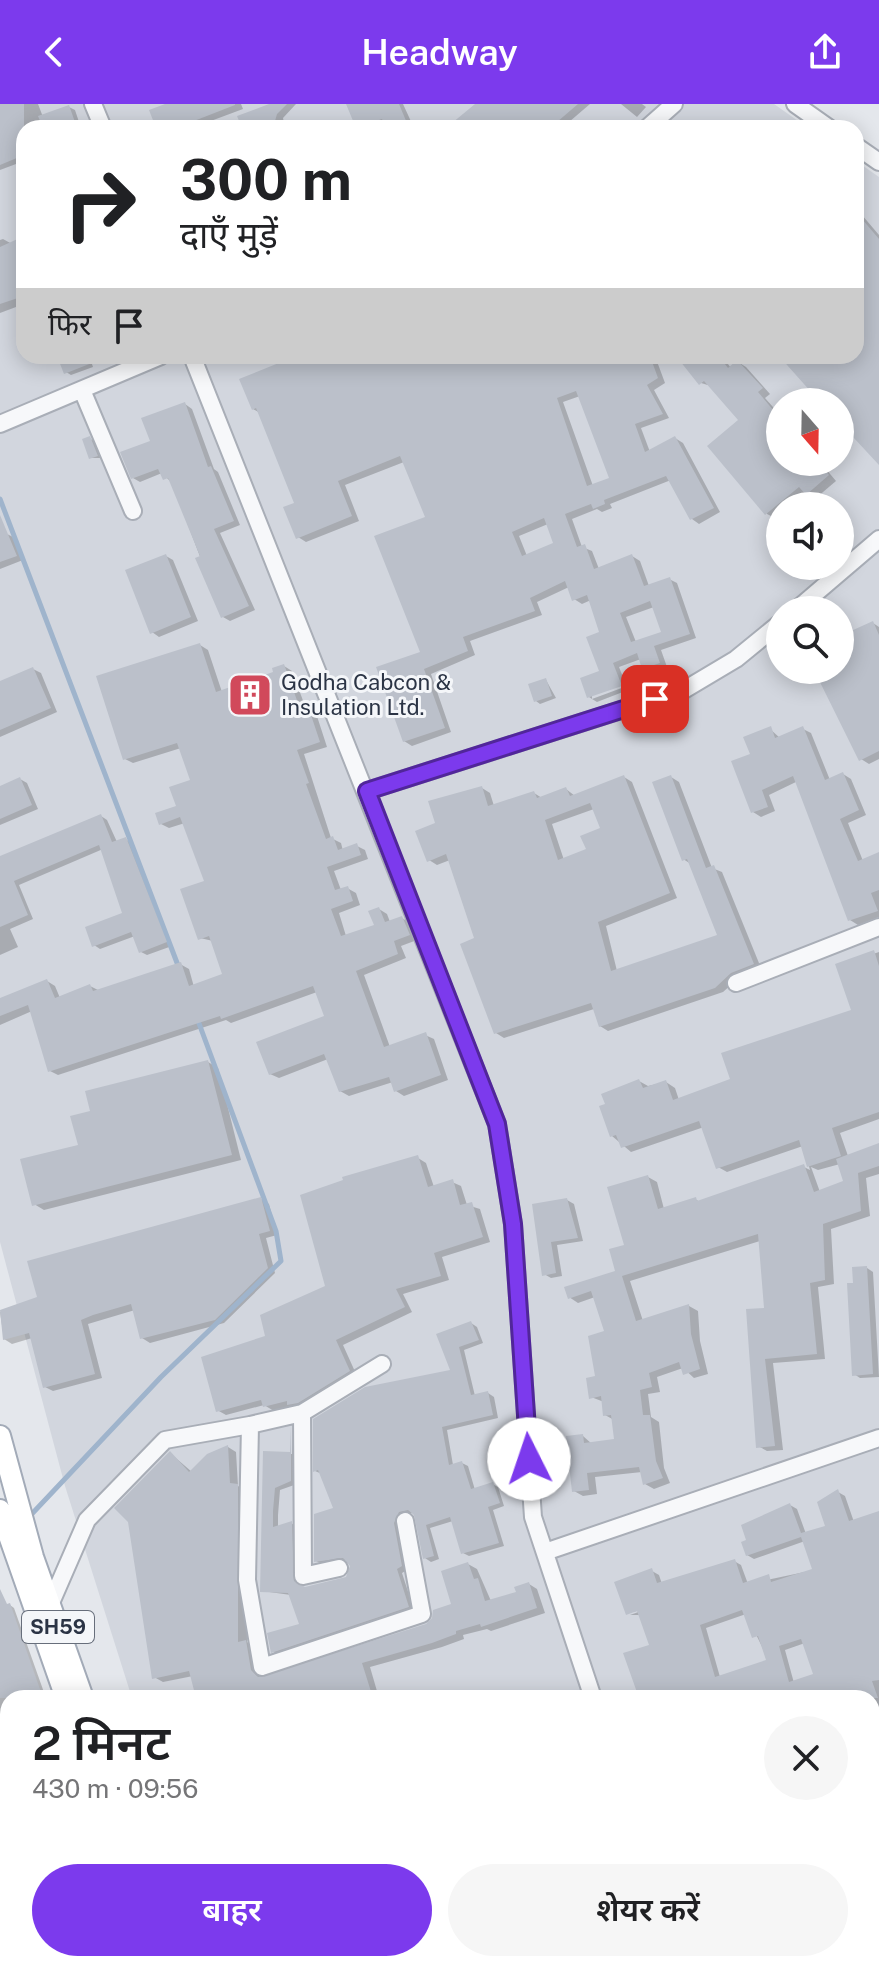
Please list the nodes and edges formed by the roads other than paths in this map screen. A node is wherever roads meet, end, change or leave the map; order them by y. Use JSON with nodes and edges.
{"nodes":[{"id":1,"x":674,"y":104,"type":"edge"},
{"id":2,"x":795,"y":104,"type":"edge"},
{"id":3,"x":656,"y":120,"type":"edge"},
{"id":4,"x":818,"y":120,"type":"edge"},
{"id":5,"x":142,"y":364,"type":"edge"},
{"id":6,"x":195,"y":364,"type":"edge"},
{"id":7,"x":82,"y":390,"type":"junction"},
{"id":8,"x":0,"y":424,"type":"edge"},
{"id":9,"x":133,"y":511,"type":"dead end"},
{"id":10,"x":879,"y":539,"type":"edge"},
{"id":11,"x":812,"y":596,"type":"edge"},
{"id":12,"x":766,"y":634,"type":"edge"},
{"id":13,"x":367,"y":791,"type":"junction"},
{"id":14,"x":879,"y":927,"type":"edge"},
{"id":15,"x":736,"y":983,"type":"dead end"},
{"id":16,"x":382,"y":1364,"type":"dead end"},
{"id":17,"x":302,"y":1413,"type":"junction"},
{"id":18,"x":250,"y":1425,"type":"junction"},
{"id":19,"x":0,"y":1436,"type":"edge"},
{"id":20,"x":879,"y":1438,"type":"edge"},
{"id":21,"x":9,"y":1509,"type":"edge"},
{"id":22,"x":405,"y":1521,"type":"dead end"},
{"id":23,"x":545,"y":1552,"type":"junction"},
{"id":24,"x":25,"y":1560,"type":"junction"},
{"id":25,"x":339,"y":1568,"type":"dead end"},
{"id":26,"x":50,"y":1605,"type":"junction"},
{"id":27,"x":64,"y":1690,"type":"edge"},
{"id":28,"x":80,"y":1690,"type":"edge"},
{"id":29,"x":590,"y":1690,"type":"edge"}],
"edges":[{"from":1,"to":3,"type":"street"},
{"from":2,"to":4,"type":"street"},
{"from":5,"to":7,"type":"street"},
{"from":6,"to":13,"type":"street"},
{"from":7,"to":8,"type":"street"},
{"from":7,"to":9,"type":"street"},
{"from":10,"to":11,"type":"street"},
{"from":12,"to":13,"type":"street"},
{"from":13,"to":23,"type":"street"},
{"from":14,"to":15,"type":"street"},
{"from":16,"to":17,"type":"street"},
{"from":17,"to":18,"type":"street"},
{"from":17,"to":25,"type":"street"},
{"from":18,"to":22,"type":"street"},
{"from":18,"to":26,"type":"street"},
{"from":19,"to":21,"type":"main road","number":"SH59"},
{"from":20,"to":23,"type":"street"},
{"from":21,"to":24,"type":"main road","number":"SH59"},
{"from":23,"to":29,"type":"street"},
{"from":24,"to":26,"type":"main road","number":"SH59"},
{"from":24,"to":27,"type":"main road","number":"SH59"},
{"from":26,"to":28,"type":"main road","number":"SH59"}]}
